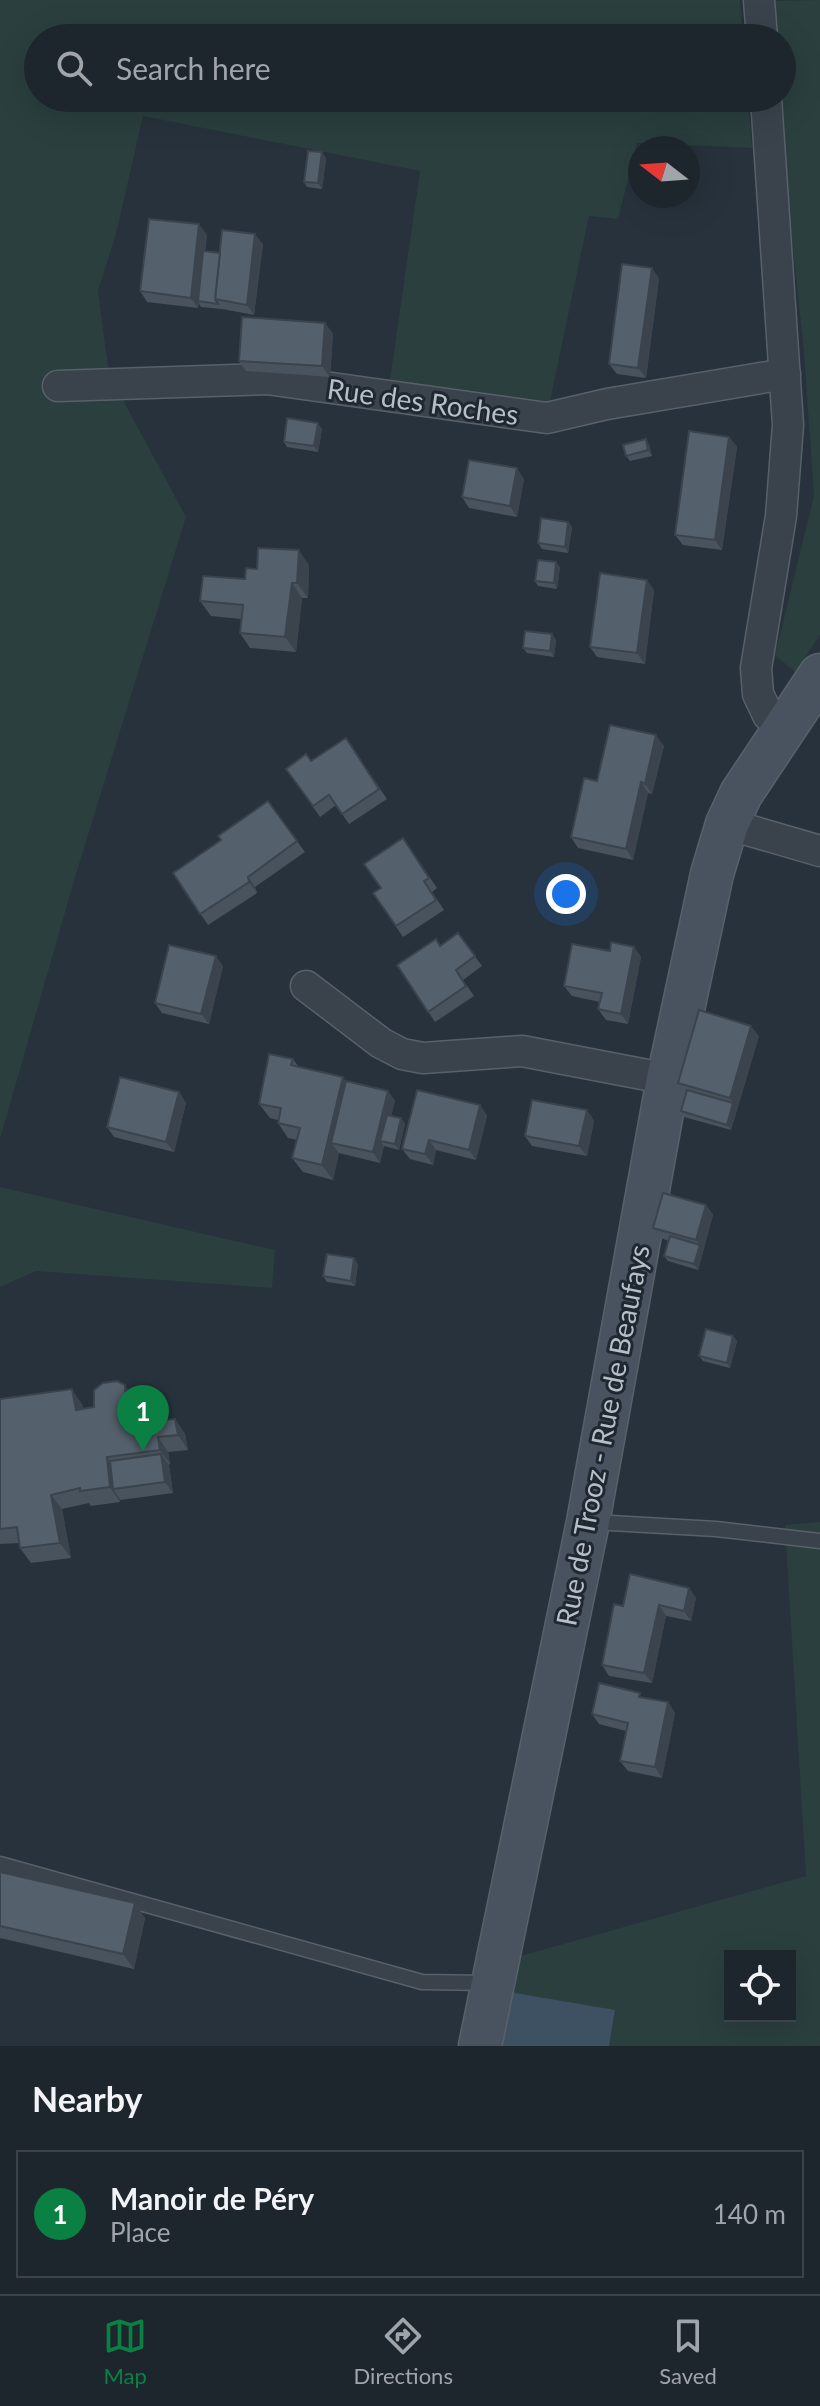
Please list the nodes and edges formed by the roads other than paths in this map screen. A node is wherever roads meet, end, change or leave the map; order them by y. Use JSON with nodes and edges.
{"nodes":[{"id":1,"x":759,"y":0,"type":"edge"},
{"id":2,"x":761,"y":24,"type":"edge"},
{"id":3,"x":767,"y":112,"type":"edge"},
{"id":4,"x":785,"y":374,"type":"junction"},
{"id":5,"x":58,"y":386,"type":"dead end"},
{"id":6,"x":820,"y":675,"type":"edge"},
{"id":7,"x":782,"y":729,"type":"junction"},
{"id":8,"x":727,"y":824,"type":"junction"},
{"id":9,"x":820,"y":851,"type":"edge"},
{"id":10,"x":306,"y":986,"type":"dead end"},
{"id":11,"x":668,"y":1079,"type":"junction"},
{"id":12,"x":588,"y":1522,"type":"junction"},
{"id":13,"x":820,"y":1541,"type":"edge"},
{"id":14,"x":0,"y":1864,"type":"edge"},
{"id":15,"x":493,"y":1983,"type":"junction"},
{"id":16,"x":480,"y":2046,"type":"edge"}],
"edges":[{"from":1,"to":2,"type":"street"},
{"from":3,"to":4,"type":"street"},
{"from":4,"to":5,"type":"street","name":"Rue des Roches"},
{"from":4,"to":7,"type":"street"},
{"from":6,"to":7,"type":"street","name":"Rue de Trooz - Rue de Beaufays"},
{"from":7,"to":8,"type":"street","name":"Rue de Trooz - Rue de Beaufays"},
{"from":8,"to":9,"type":"street"},
{"from":8,"to":11,"type":"street","name":"Rue de Trooz - Rue de Beaufays"},
{"from":10,"to":11,"type":"street"},
{"from":11,"to":12,"type":"street","name":"Rue de Trooz - Rue de Beaufays"},
{"from":12,"to":13,"type":"lane"},
{"from":12,"to":15,"type":"street","name":"Rue de Trooz - Rue de Beaufays"},
{"from":14,"to":15,"type":"lane"},
{"from":15,"to":16,"type":"street","name":"Rue de Trooz - Rue de Beaufays"}]}
